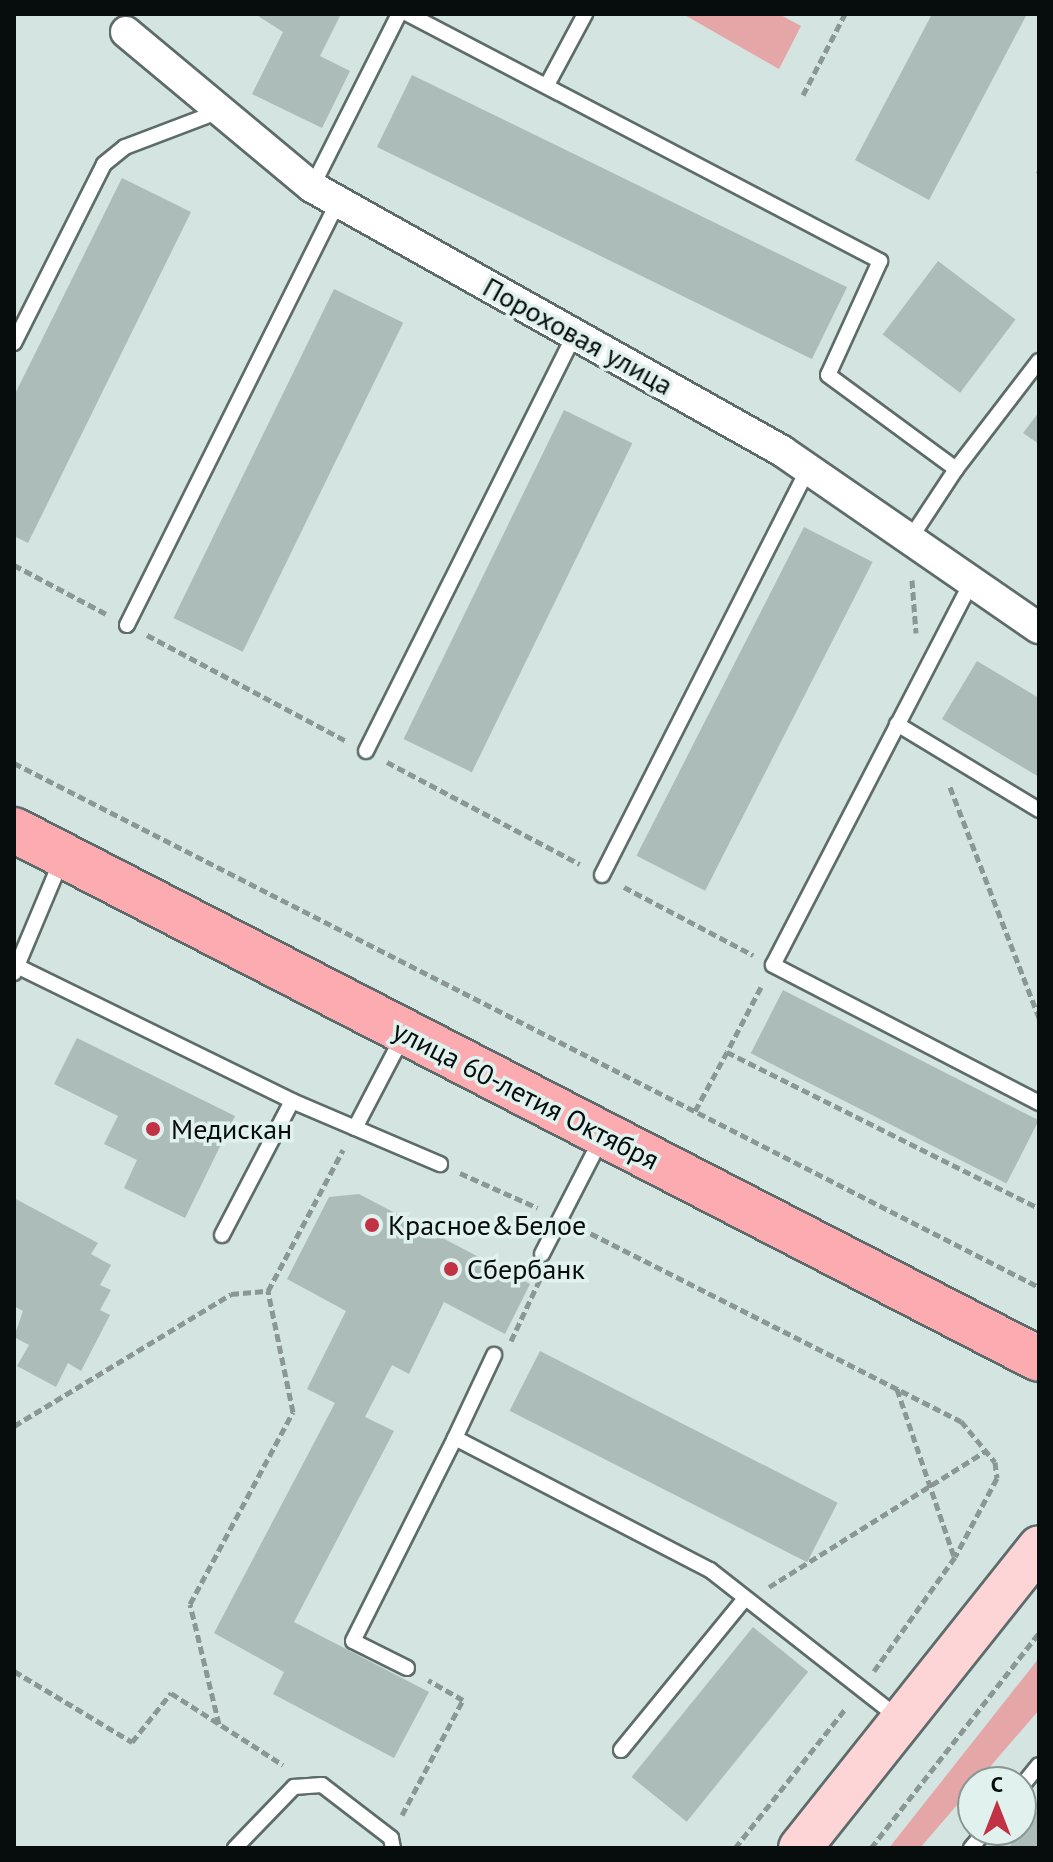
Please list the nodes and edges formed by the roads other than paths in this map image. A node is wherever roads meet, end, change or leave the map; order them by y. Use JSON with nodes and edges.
{"nodes":[{"id":1,"x":399,"y":14,"type":"edge"},
{"id":2,"x":408,"y":14,"type":"edge"},
{"id":3,"x":585,"y":14,"type":"edge"},
{"id":4,"x":120,"y":23,"type":"edge"},
{"id":5,"x":547,"y":85,"type":"junction"},
{"id":6,"x":217,"y":112,"type":"junction"},
{"id":7,"x":325,"y":194,"type":"junction"},
{"id":8,"x":575,"y":334,"type":"junction"},
{"id":9,"x":14,"y":343,"type":"edge"},
{"id":10,"x":1039,"y":361,"type":"edge"},
{"id":11,"x":808,"y":469,"type":"junction"},
{"id":12,"x":956,"y":469,"type":"junction"},
{"id":13,"x":910,"y":539,"type":"junction"},
{"id":14,"x":971,"y":583,"type":"junction"},
{"id":15,"x":127,"y":625,"type":"road end"},
{"id":16,"x":1039,"y":628,"type":"edge"},
{"id":17,"x":897,"y":724,"type":"junction"},
{"id":18,"x":366,"y":751,"type":"road end"},
{"id":19,"x":1039,"y":810,"type":"edge"},
{"id":20,"x":14,"y":830,"type":"edge"},
{"id":21,"x":64,"y":855,"type":"junction"},
{"id":22,"x":602,"y":875,"type":"road end"},
{"id":23,"x":16,"y":970,"type":"edge"},
{"id":24,"x":405,"y":1032,"type":"junction"},
{"id":25,"x":292,"y":1101,"type":"junction"},
{"id":26,"x":1039,"y":1103,"type":"edge"},
{"id":27,"x":355,"y":1128,"type":"junction"},
{"id":28,"x":603,"y":1135,"type":"junction"},
{"id":29,"x":440,"y":1164,"type":"road end"},
{"id":30,"x":222,"y":1235,"type":"dead end"},
{"id":31,"x":542,"y":1254,"type":"road end"},
{"id":32,"x":494,"y":1355,"type":"road end"},
{"id":33,"x":1039,"y":1359,"type":"edge"},
{"id":34,"x":455,"y":1438,"type":"junction"},
{"id":35,"x":1039,"y":1547,"type":"edge"},
{"id":36,"x":743,"y":1601,"type":"junction"},
{"id":37,"x":407,"y":1668,"type":"road end"},
{"id":38,"x":901,"y":1720,"type":"junction"},
{"id":39,"x":621,"y":1750,"type":"dead end"},
{"id":40,"x":392,"y":1843,"type":"edge"},
{"id":41,"x":235,"y":1848,"type":"edge"},
{"id":42,"x":800,"y":1848,"type":"edge"}],
"edges":[{"from":1,"to":7,"type":"lane"},
{"from":2,"to":5,"type":"lane"},
{"from":3,"to":5,"type":"lane"},
{"from":4,"to":6,"type":"street","name":"Пороховая улица"},
{"from":5,"to":12,"type":"lane"},
{"from":6,"to":7,"type":"street","name":"Пороховая улица"},
{"from":6,"to":9,"type":"lane"},
{"from":7,"to":8,"type":"street","name":"Пороховая улица"},
{"from":7,"to":15,"type":"lane"},
{"from":8,"to":11,"type":"street","name":"Пороховая улица"},
{"from":8,"to":18,"type":"lane"},
{"from":10,"to":12,"type":"lane"},
{"from":11,"to":13,"type":"street","name":"Пороховая улица"},
{"from":11,"to":22,"type":"lane"},
{"from":12,"to":13,"type":"lane"},
{"from":13,"to":14,"type":"street","name":"Пороховая улица"},
{"from":14,"to":16,"type":"street","name":"Пороховая улица"},
{"from":14,"to":17,"type":"lane"},
{"from":17,"to":19,"type":"lane"},
{"from":17,"to":26,"type":"lane"},
{"from":20,"to":21,"type":"main road","name":"улица 60-летия Октября"},
{"from":21,"to":23,"type":"lane"},
{"from":21,"to":24,"type":"main road","name":"улица 60-летия Октября"},
{"from":23,"to":25,"type":"lane"},
{"from":24,"to":27,"type":"lane"},
{"from":24,"to":28,"type":"main road","name":"улица 60-летия Октября"},
{"from":25,"to":27,"type":"lane"},
{"from":25,"to":30,"type":"lane"},
{"from":27,"to":29,"type":"lane"},
{"from":28,"to":31,"type":"lane"},
{"from":28,"to":33,"type":"main road","name":"улица 60-летия Октября"},
{"from":32,"to":34,"type":"lane"},
{"from":34,"to":36,"type":"lane"},
{"from":34,"to":37,"type":"lane"},
{"from":35,"to":38,"type":"main road"},
{"from":36,"to":38,"type":"lane"},
{"from":36,"to":39,"type":"lane"},
{"from":38,"to":42,"type":"main road"},
{"from":40,"to":41,"type":"lane"}]}
